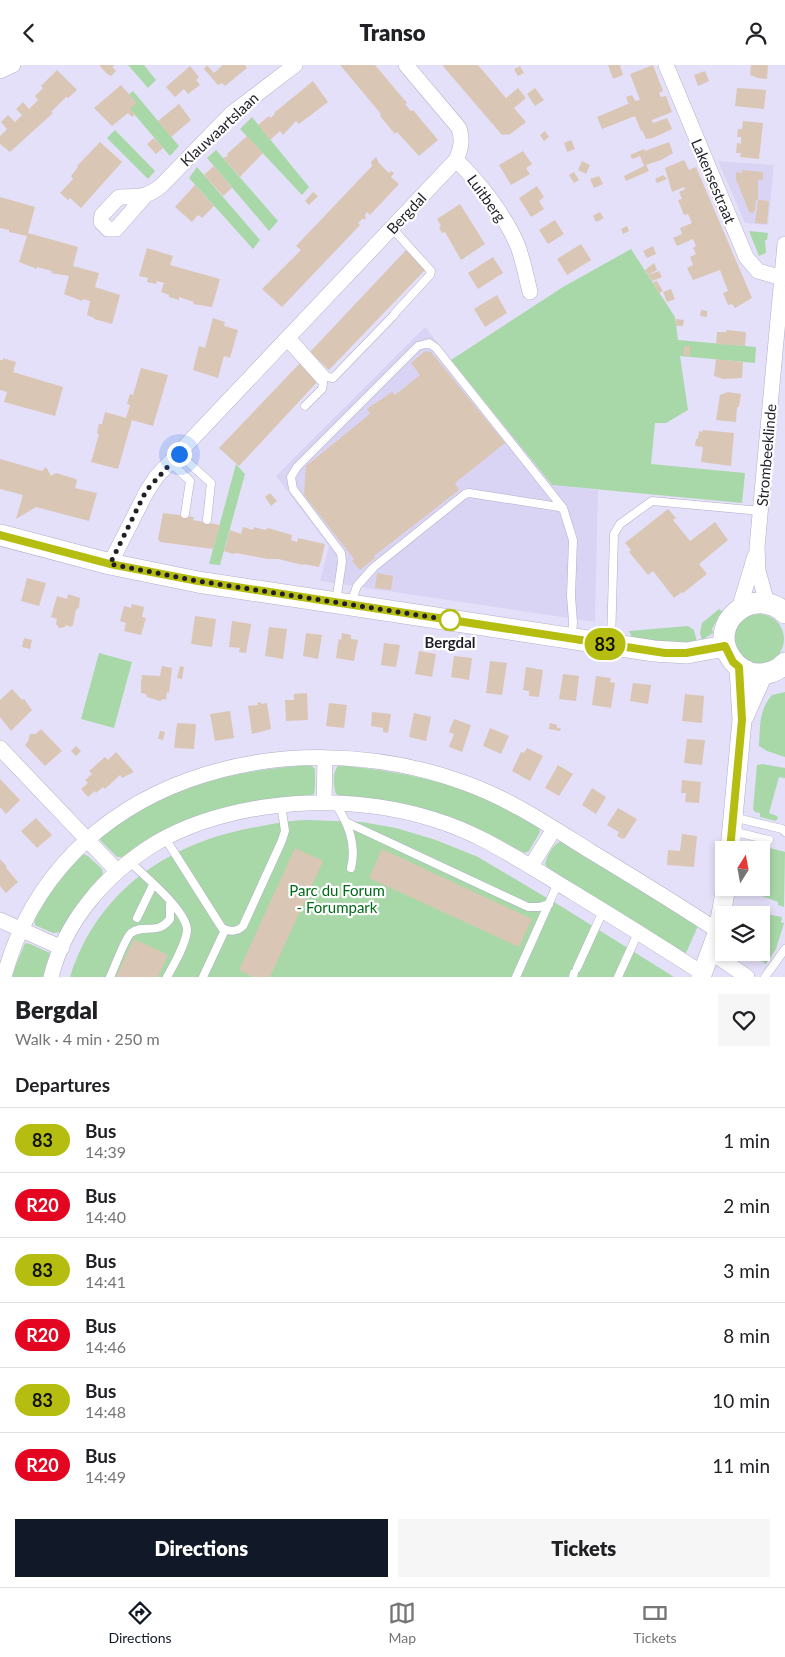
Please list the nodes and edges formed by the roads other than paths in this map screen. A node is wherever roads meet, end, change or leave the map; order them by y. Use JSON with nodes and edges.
{"nodes":[{"id":1,"x":13,"y":65,"type":"edge"},
{"id":2,"x":295,"y":65,"type":"edge"},
{"id":3,"x":406,"y":65,"type":"edge"},
{"id":4,"x":666,"y":65,"type":"edge"},
{"id":5,"x":0,"y":71,"type":"edge"},
{"id":6,"x":456,"y":160,"type":"junction"},
{"id":7,"x":145,"y":196,"type":"dead end"},
{"id":8,"x":392,"y":228,"type":"junction"},
{"id":9,"x":785,"y":244,"type":"edge"},
{"id":10,"x":782,"y":279,"type":"junction"},
{"id":11,"x":530,"y":292,"type":"dead end"},
{"id":12,"x":288,"y":339,"type":"junction"},
{"id":13,"x":780,"y":350,"type":"edge"},
{"id":14,"x":306,"y":406,"type":"dead end"},
{"id":15,"x":174,"y":458,"type":"junction"},
{"id":16,"x":564,"y":511,"type":"junction"},
{"id":17,"x":761,"y":511,"type":"junction"},
{"id":18,"x":185,"y":514,"type":"dead end"},
{"id":19,"x":207,"y":520,"type":"dead end"},
{"id":20,"x":0,"y":535,"type":"edge"},
{"id":21,"x":757,"y":547,"type":"junction"},
{"id":22,"x":110,"y":564,"type":"junction"},
{"id":23,"x":343,"y":604,"type":"junction"},
{"id":24,"x":739,"y":609,"type":"junction"},
{"id":25,"x":780,"y":610,"type":"edge"},
{"id":26,"x":572,"y":639,"type":"junction"},
{"id":27,"x":611,"y":645,"type":"junction"},
{"id":28,"x":725,"y":646,"type":"junction"},
{"id":29,"x":784,"y":665,"type":"edge"},
{"id":30,"x":739,"y":667,"type":"junction"},
{"id":31,"x":763,"y":674,"type":"junction"},
{"id":32,"x":742,"y":720,"type":"junction"},
{"id":33,"x":0,"y":749,"type":"edge"},
{"id":34,"x":325,"y":758,"type":"junction"},
{"id":35,"x":330,"y":803,"type":"junction"},
{"id":36,"x":281,"y":805,"type":"junction"},
{"id":37,"x":785,"y":821,"type":"edge"},
{"id":38,"x":346,"y":822,"type":"junction"},
{"id":39,"x":732,"y":824,"type":"junction"},
{"id":40,"x":554,"y":829,"type":"junction"},
{"id":41,"x":784,"y":831,"type":"edge"},
{"id":42,"x":165,"y":838,"type":"junction"},
{"id":43,"x":86,"y":840,"type":"junction"},
{"id":44,"x":769,"y":840,"type":"dead end"},
{"id":45,"x":731,"y":841,"type":"edge"},
{"id":46,"x":129,"y":861,"type":"junction"},
{"id":47,"x":531,"y":867,"type":"junction"},
{"id":48,"x":350,"y":869,"type":"dead end"},
{"id":49,"x":116,"y":871,"type":"junction"},
{"id":50,"x":558,"y":883,"type":"junction"},
{"id":51,"x":153,"y":885,"type":"junction"},
{"id":52,"x":170,"y":901,"type":"junction"},
{"id":53,"x":549,"y":903,"type":"junction"},
{"id":54,"x":604,"y":911,"type":"junction"},
{"id":55,"x":137,"y":918,"type":"dead end"},
{"id":56,"x":0,"y":920,"type":"edge"},
{"id":57,"x":715,"y":929,"type":"edge"},
{"id":58,"x":20,"y":930,"type":"junction"},
{"id":59,"x":225,"y":930,"type":"junction"},
{"id":60,"x":638,"y":933,"type":"junction"},
{"id":61,"x":715,"y":940,"type":"edge"},
{"id":62,"x":62,"y":948,"type":"junction"},
{"id":63,"x":785,"y":949,"type":"edge"},
{"id":64,"x":711,"y":952,"type":"junction"},
{"id":65,"x":574,"y":973,"type":"edge"},
{"id":66,"x":55,"y":975,"type":"edge"},
{"id":67,"x":206,"y":975,"type":"edge"},
{"id":68,"x":702,"y":975,"type":"edge"},
{"id":69,"x":4,"y":977,"type":"edge"},
{"id":70,"x":110,"y":977,"type":"edge"},
{"id":71,"x":167,"y":977,"type":"edge"},
{"id":72,"x":516,"y":977,"type":"edge"},
{"id":73,"x":618,"y":977,"type":"edge"},
{"id":74,"x":747,"y":977,"type":"edge"},
{"id":75,"x":765,"y":977,"type":"edge"}],
"edges":[{"from":1,"to":5,"type":"street"},
{"from":2,"to":7,"type":"street","name":"Klauwaartslaan"},
{"from":3,"to":6,"type":"street","name":"Luitberg"},
{"from":4,"to":10,"type":"street","name":"Lakensestraat"},
{"from":6,"to":8,"type":"street","name":"Bergdal"},
{"from":6,"to":11,"type":"street","name":"Luitberg"},
{"from":8,"to":12,"type":"street","name":"Bergdal"},
{"from":8,"to":12,"type":"lane"},
{"from":9,"to":10,"type":"street","name":"Strombeeklinde"},
{"from":10,"to":13,"type":"street","name":"Strombeeklinde"},
{"from":12,"to":14,"type":"lane"},
{"from":12,"to":15,"type":"street","name":"Bergdal"},
{"from":13,"to":17,"type":"street","name":"Strombeeklinde"},
{"from":15,"to":18,"type":"lane"},
{"from":15,"to":19,"type":"lane"},
{"from":15,"to":22,"type":"street","name":"Bergdal"},
{"from":16,"to":23,"type":"lane"},
{"from":16,"to":23,"type":"lane"},
{"from":16,"to":26,"type":"lane"},
{"from":17,"to":21,"type":"street","name":"Strombeeklinde"},
{"from":17,"to":27,"type":"lane"},
{"from":20,"to":22,"type":"main road"},
{"from":21,"to":24,"type":"street","name":"Strombeeklinde"},
{"from":21,"to":25,"type":"street","name":"Strombeeklinde"},
{"from":22,"to":23,"type":"main road"},
{"from":23,"to":26,"type":"main road"},
{"from":24,"to":25,"type":"main road"},
{"from":24,"to":28,"type":"main road"},
{"from":26,"to":27,"type":"main road"},
{"from":27,"to":28,"type":"main road"},
{"from":28,"to":30,"type":"main road"},
{"from":29,"to":31,"type":"main road"},
{"from":30,"to":31,"type":"main road"},
{"from":30,"to":32,"type":"street"},
{"from":31,"to":32,"type":"street"},
{"from":32,"to":39,"type":"street"},
{"from":33,"to":43,"type":"street"},
{"from":34,"to":35,"type":"street"},
{"from":34,"to":40,"type":"street"},
{"from":34,"to":43,"type":"street"},
{"from":35,"to":36,"type":"street"},
{"from":35,"to":38,"type":"lane"},
{"from":35,"to":47,"type":"street"},
{"from":36,"to":42,"type":"street"},
{"from":36,"to":59,"type":"lane"},
{"from":37,"to":41,"type":"lane"},
{"from":38,"to":48,"type":"lane"},
{"from":38,"to":53,"type":"lane"},
{"from":39,"to":41,"type":"lane"},
{"from":39,"to":44,"type":"lane"},
{"from":39,"to":45,"type":"street"},
{"from":40,"to":47,"type":"street"},
{"from":40,"to":57,"type":"street"},
{"from":42,"to":46,"type":"street"},
{"from":42,"to":59,"type":"lane"},
{"from":43,"to":49,"type":"street"},
{"from":43,"to":58,"type":"street"},
{"from":46,"to":49,"type":"street"},
{"from":46,"to":51,"type":"lane"},
{"from":47,"to":50,"type":"street"},
{"from":49,"to":62,"type":"street"},
{"from":50,"to":53,"type":"lane"},
{"from":50,"to":54,"type":"street"},
{"from":51,"to":52,"type":"lane"},
{"from":51,"to":55,"type":"lane"},
{"from":52,"to":70,"type":"lane"},
{"from":52,"to":71,"type":"lane"},
{"from":53,"to":72,"type":"lane"},
{"from":54,"to":60,"type":"street"},
{"from":54,"to":65,"type":"lane"},
{"from":56,"to":58,"type":"street"},
{"from":58,"to":62,"type":"street"},
{"from":58,"to":69,"type":"street"},
{"from":59,"to":67,"type":"lane"},
{"from":60,"to":68,"type":"street"},
{"from":60,"to":73,"type":"lane"},
{"from":61,"to":64,"type":"street"},
{"from":62,"to":66,"type":"street"},
{"from":63,"to":75,"type":"lane"},
{"from":64,"to":68,"type":"street"},
{"from":64,"to":74,"type":"street"}]}
